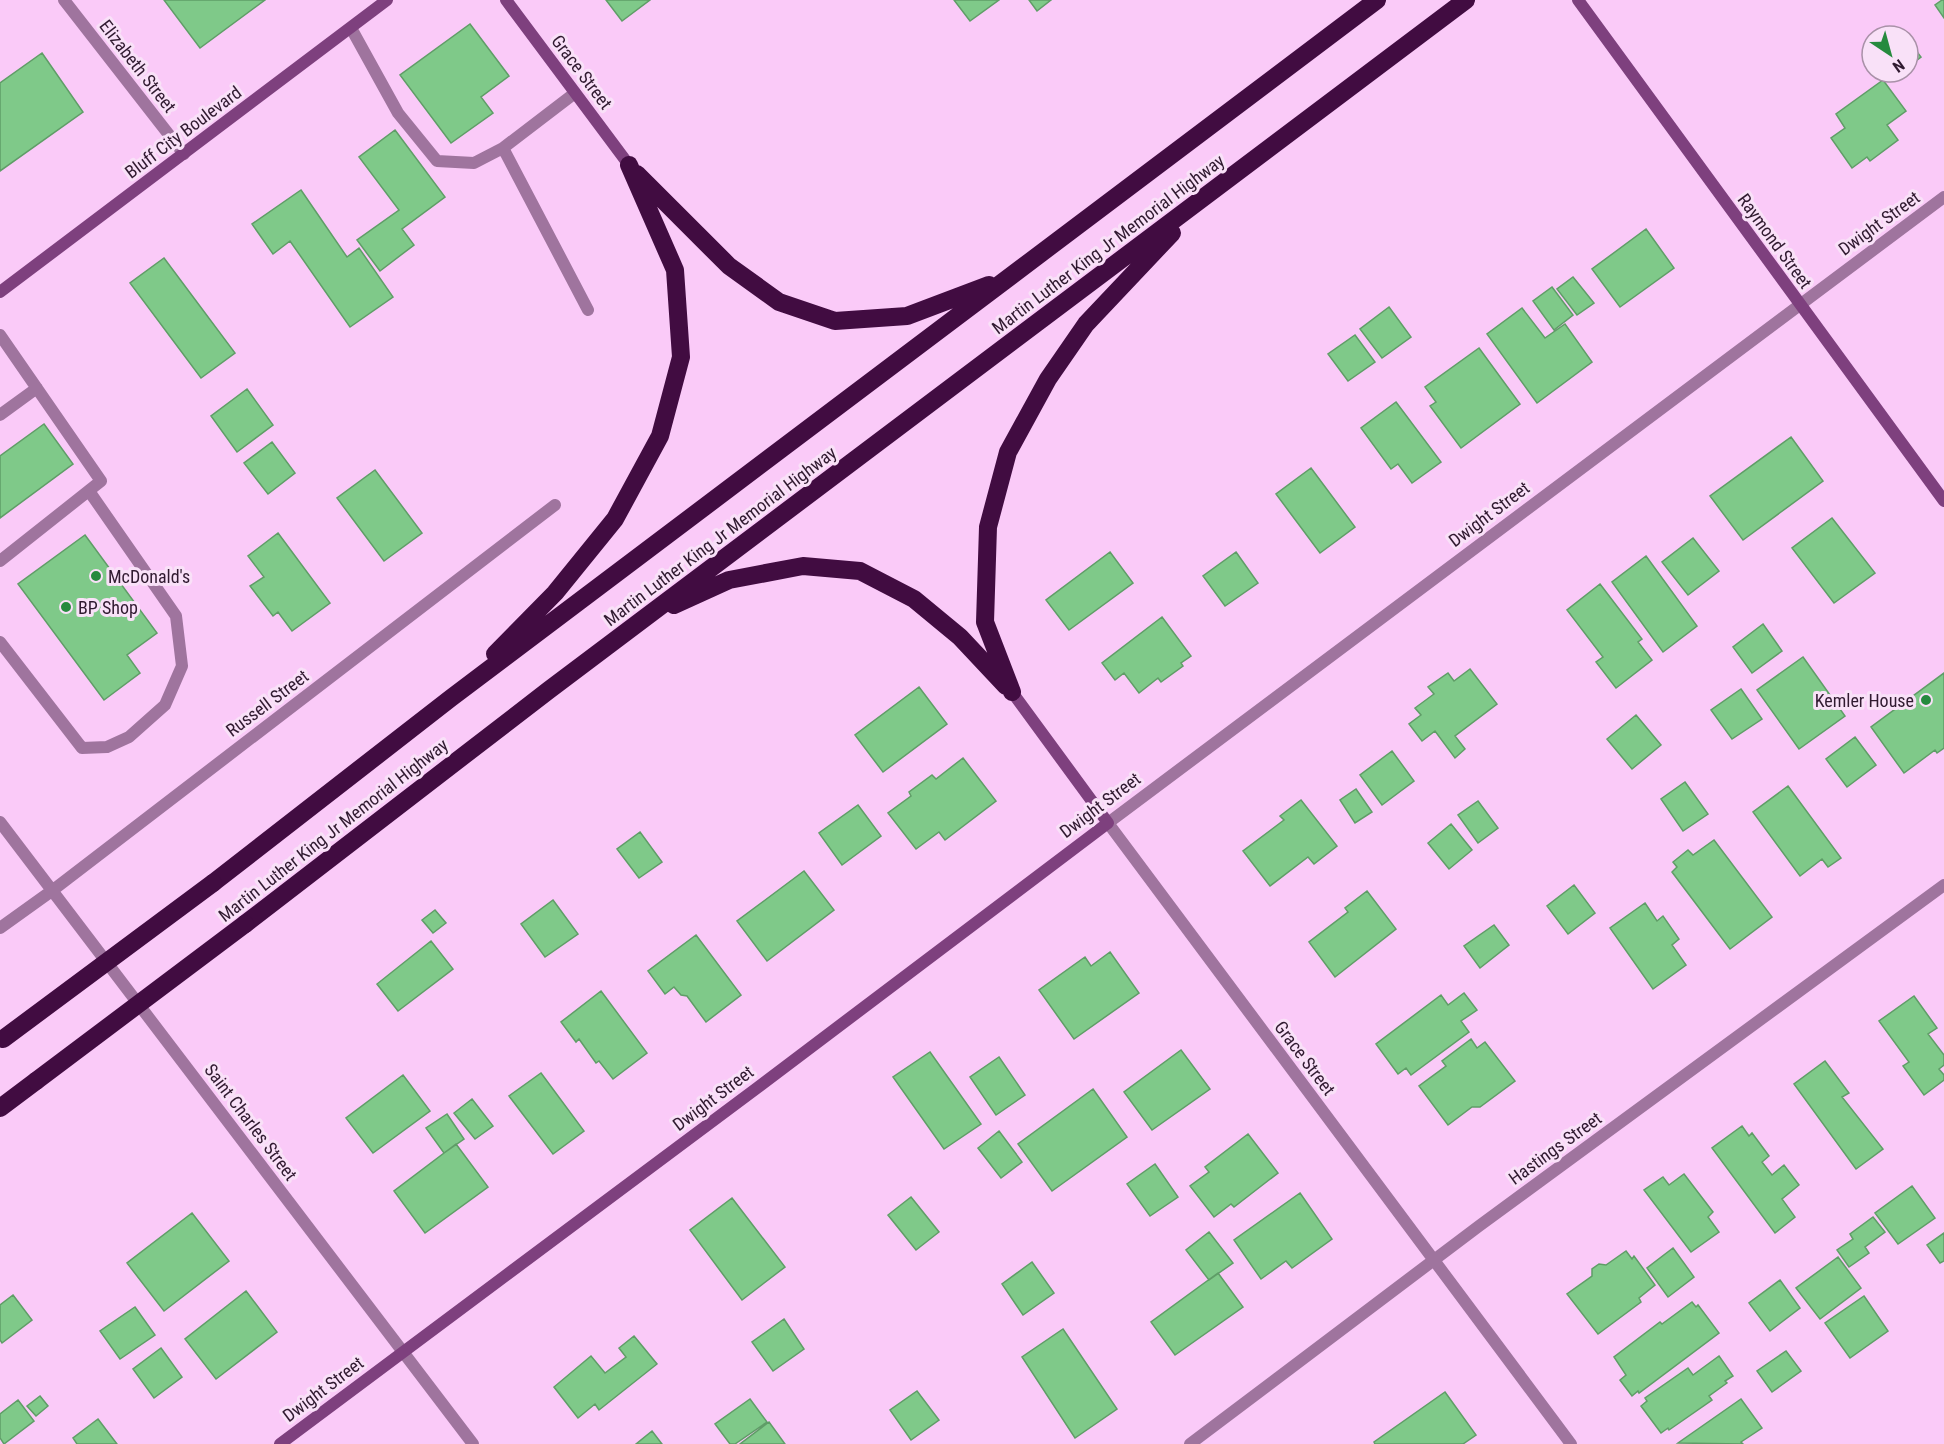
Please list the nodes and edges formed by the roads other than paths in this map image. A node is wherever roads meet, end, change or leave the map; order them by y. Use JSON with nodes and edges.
{"nodes":[{"id":1,"x":64,"y":0,"type":"edge"},
{"id":2,"x":387,"y":0,"type":"edge"},
{"id":3,"x":506,"y":0,"type":"edge"},
{"id":4,"x":1377,"y":0,"type":"edge"},
{"id":5,"x":1578,"y":0,"type":"edge"},
{"id":6,"x":1462,"y":4,"type":"edge"},
{"id":7,"x":351,"y":27,"type":"junction"},
{"id":8,"x":575,"y":93,"type":"junction"},
{"id":9,"x":503,"y":148,"type":"junction"},
{"id":10,"x":184,"y":154,"type":"junction"},
{"id":11,"x":629,"y":165,"type":"junction"},
{"id":12,"x":1207,"y":196,"type":"junction"},
{"id":13,"x":1944,"y":197,"type":"edge"},
{"id":14,"x":1010,"y":276,"type":"junction"},
{"id":15,"x":0,"y":292,"type":"edge"},
{"id":16,"x":1799,"y":305,"type":"junction"},
{"id":17,"x":588,"y":310,"type":"dead end"},
{"id":18,"x":0,"y":335,"type":"edge"},
{"id":19,"x":37,"y":388,"type":"junction"},
{"id":20,"x":0,"y":415,"type":"edge"},
{"id":21,"x":89,"y":491,"type":"junction"},
{"id":22,"x":1944,"y":501,"type":"edge"},
{"id":23,"x":555,"y":505,"type":"dead end"},
{"id":24,"x":0,"y":561,"type":"edge"},
{"id":25,"x":645,"y":618,"type":"junction"},
{"id":26,"x":0,"y":642,"type":"edge"},
{"id":27,"x":1012,"y":692,"type":"junction"},
{"id":28,"x":451,"y":698,"type":"junction"},
{"id":29,"x":0,"y":822,"type":"edge"},
{"id":30,"x":1108,"y":823,"type":"junction"},
{"id":31,"x":1944,"y":885,"type":"edge"},
{"id":32,"x":53,"y":890,"type":"junction"},
{"id":33,"x":0,"y":928,"type":"edge"},
{"id":34,"x":2,"y":1041,"type":"edge"},
{"id":35,"x":0,"y":1108,"type":"edge"},
{"id":36,"x":1433,"y":1261,"type":"junction"},
{"id":37,"x":402,"y":1351,"type":"junction"},
{"id":38,"x":280,"y":1444,"type":"edge"},
{"id":39,"x":473,"y":1444,"type":"edge"},
{"id":40,"x":1190,"y":1444,"type":"edge"},
{"id":41,"x":1570,"y":1444,"type":"edge"}],
"edges":[{"from":1,"to":10,"type":"street","name":"Elizabeth Street"},
{"from":2,"to":7,"type":"main road","name":"Bluff City Boulevard"},
{"from":3,"to":8,"type":"main road","name":"Grace Street"},
{"from":4,"to":14,"type":"highway","name":"Martin Luther King Jr Memorial Highway"},
{"from":5,"to":16,"type":"main road","name":"Raymond Street"},
{"from":6,"to":12,"type":"highway","name":"Martin Luther King Jr Memorial Highway"},
{"from":7,"to":9,"type":"street"},
{"from":7,"to":10,"type":"main road","name":"Bluff City Boulevard"},
{"from":8,"to":9,"type":"street"},
{"from":8,"to":11,"type":"main road","name":"Grace Street"},
{"from":9,"to":17,"type":"street"},
{"from":10,"to":15,"type":"main road","name":"Bluff City Boulevard"},
{"from":11,"to":14,"type":"highway"},
{"from":11,"to":28,"type":"highway"},
{"from":12,"to":25,"type":"highway","name":"Martin Luther King Jr Memorial Highway"},
{"from":12,"to":27,"type":"highway"},
{"from":13,"to":16,"type":"street","name":"Dwight Street"},
{"from":14,"to":28,"type":"highway","name":"Martin Luther King Jr Memorial Highway"},
{"from":16,"to":22,"type":"main road","name":"Raymond Street"},
{"from":16,"to":30,"type":"street","name":"Dwight Street"},
{"from":18,"to":19,"type":"street"},
{"from":19,"to":20,"type":"street"},
{"from":19,"to":21,"type":"street"},
{"from":21,"to":24,"type":"street"},
{"from":21,"to":26,"type":"street"},
{"from":23,"to":32,"type":"street","name":"Russell Street"},
{"from":25,"to":27,"type":"highway"},
{"from":25,"to":35,"type":"highway","name":"Martin Luther King Jr Memorial Highway","bridge":true},
{"from":27,"to":30,"type":"main road","name":"Grace Street"},
{"from":28,"to":34,"type":"highway","name":"Martin Luther King Jr Memorial Highway","bridge":true},
{"from":29,"to":32,"type":"street","name":"Saint Charles Street"},
{"from":30,"to":36,"type":"street","name":"Grace Street"},
{"from":30,"to":37,"type":"main road","name":"Dwight Street"},
{"from":31,"to":36,"type":"street","name":"Hastings Street"},
{"from":32,"to":33,"type":"street","name":"Russell Street"},
{"from":32,"to":37,"type":"street","name":"Saint Charles Street"},
{"from":36,"to":40,"type":"street","name":"Hastings Street"},
{"from":36,"to":41,"type":"street","name":"Grace Street"},
{"from":37,"to":38,"type":"main road","name":"Dwight Street"},
{"from":37,"to":39,"type":"street","name":"Saint Charles Street"}]}
